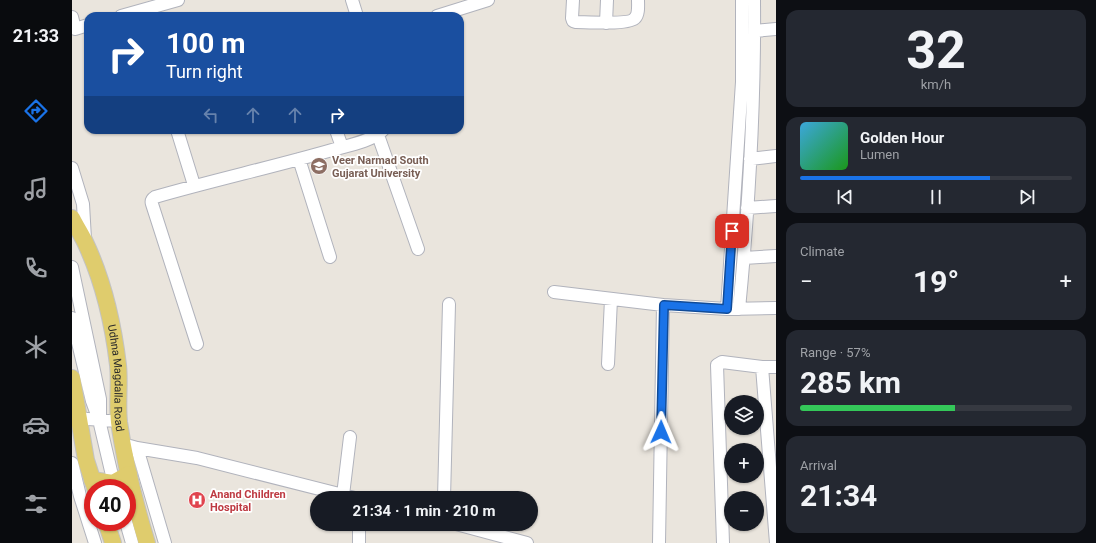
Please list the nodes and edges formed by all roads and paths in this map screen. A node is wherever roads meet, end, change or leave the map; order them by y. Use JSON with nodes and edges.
{"nodes":[{"id":1,"x":178,"y":0,"type":"edge"},
{"id":2,"x":352,"y":0,"type":"edge"},
{"id":3,"x":488,"y":0,"type":"edge"},
{"id":4,"x":573,"y":0,"type":"edge"},
{"id":5,"x":607,"y":0,"type":"edge"},
{"id":6,"x":638,"y":0,"type":"edge"},
{"id":7,"x":742,"y":0,"type":"edge"},
{"id":8,"x":754,"y":0,"type":"edge"},
{"id":9,"x":145,"y":12,"type":"edge"},
{"id":10,"x":356,"y":12,"type":"edge"},
{"id":11,"x":450,"y":12,"type":"edge"},
{"id":12,"x":72,"y":17,"type":"edge"},
{"id":13,"x":606,"y":23,"type":"junction"},
{"id":14,"x":84,"y":26,"type":"edge"},
{"id":15,"x":776,"y":29,"type":"edge"},
{"id":16,"x":755,"y":30,"type":"junction"},
{"id":17,"x":178,"y":134,"type":"edge"},
{"id":18,"x":337,"y":134,"type":"edge"},
{"id":19,"x":378,"y":134,"type":"edge"},
{"id":20,"x":381,"y":134,"type":"edge"},
{"id":21,"x":342,"y":147,"type":"junction"},
{"id":22,"x":776,"y":156,"type":"edge"},
{"id":23,"x":299,"y":159,"type":"junction"},
{"id":24,"x":750,"y":159,"type":"junction"},
{"id":25,"x":72,"y":168,"type":"edge"},
{"id":26,"x":194,"y":185,"type":"junction"},
{"id":27,"x":776,"y":206,"type":"edge"},
{"id":28,"x":747,"y":208,"type":"junction"},
{"id":29,"x":72,"y":218,"type":"edge"},
{"id":30,"x":85,"y":243,"type":"junction"},
{"id":31,"x":418,"y":250,"type":"dead end"},
{"id":32,"x":776,"y":256,"type":"edge"},
{"id":33,"x":330,"y":257,"type":"dead end"},
{"id":34,"x":744,"y":258,"type":"junction"},
{"id":35,"x":72,"y":267,"type":"edge"},
{"id":36,"x":554,"y":292,"type":"dead end"},
{"id":37,"x":611,"y":299,"type":"junction"},
{"id":38,"x":449,"y":304,"type":"dead end"},
{"id":39,"x":664,"y":305,"type":"junction"},
{"id":40,"x":776,"y":308,"type":"edge"},
{"id":41,"x":733,"y":309,"type":"junction"},
{"id":42,"x":72,"y":318,"type":"edge"},
{"id":43,"x":198,"y":344,"type":"dead end"},
{"id":44,"x":608,"y":364,"type":"dead end"},
{"id":45,"x":762,"y":367,"type":"junction"},
{"id":46,"x":776,"y":368,"type":"edge"},
{"id":47,"x":72,"y":378,"type":"edge"},
{"id":48,"x":75,"y":417,"type":"edge"},
{"id":49,"x":100,"y":420,"type":"junction"},
{"id":50,"x":119,"y":420,"type":"junction"},
{"id":51,"x":350,"y":437,"type":"dead end"},
{"id":52,"x":130,"y":446,"type":"junction"},
{"id":53,"x":72,"y":464,"type":"edge"},
{"id":54,"x":129,"y":474,"type":"junction"},
{"id":55,"x":92,"y":479,"type":"edge"},
{"id":56,"x":113,"y":479,"type":"edge"},
{"id":57,"x":122,"y":479,"type":"edge"},
{"id":58,"x":326,"y":491,"type":"edge"},
{"id":59,"x":343,"y":491,"type":"edge"},
{"id":60,"x":444,"y":491,"type":"edge"},
{"id":61,"x":109,"y":531,"type":"edge"},
{"id":62,"x":129,"y":531,"type":"edge"},
{"id":63,"x":359,"y":531,"type":"edge"},
{"id":64,"x":482,"y":531,"type":"edge"},
{"id":65,"x":95,"y":543,"type":"edge"},
{"id":66,"x":113,"y":543,"type":"edge"},
{"id":67,"x":132,"y":543,"type":"edge"},
{"id":68,"x":147,"y":543,"type":"edge"},
{"id":69,"x":166,"y":543,"type":"edge"},
{"id":70,"x":359,"y":543,"type":"edge"},
{"id":71,"x":527,"y":543,"type":"edge"},
{"id":72,"x":659,"y":543,"type":"edge"},
{"id":73,"x":723,"y":543,"type":"edge"},
{"id":74,"x":776,"y":543,"type":"edge"}],
"edges":[{"from":1,"to":9,"type":"street"},
{"from":2,"to":10,"type":"street"},
{"from":3,"to":11,"type":"street"},
{"from":4,"to":13,"type":"street"},
{"from":5,"to":13,"type":"street"},
{"from":6,"to":13,"type":"street"},
{"from":7,"to":41,"type":"street"},
{"from":8,"to":16,"type":"street"},
{"from":12,"to":14,"type":"street"},
{"from":15,"to":16,"type":"street"},
{"from":16,"to":24,"type":"street"},
{"from":17,"to":26,"type":"street"},
{"from":18,"to":21,"type":"street"},
{"from":19,"to":21,"type":"street"},
{"from":20,"to":31,"type":"street"},
{"from":21,"to":23,"type":"street"},
{"from":22,"to":24,"type":"street"},
{"from":23,"to":26,"type":"street"},
{"from":23,"to":33,"type":"street"},
{"from":24,"to":28,"type":"street"},
{"from":25,"to":30,"type":"street"},
{"from":26,"to":43,"type":"street"},
{"from":27,"to":28,"type":"street"},
{"from":28,"to":34,"type":"street"},
{"from":29,"to":30,"type":"main road","name":"Udhna Magdalla Road"},
{"from":30,"to":50,"type":"main road","name":"Udhna Magdalla Road"},
{"from":32,"to":34,"type":"street"},
{"from":34,"to":41,"type":"street"},
{"from":35,"to":49,"type":"street"},
{"from":36,"to":37,"type":"street"},
{"from":37,"to":39,"type":"street"},
{"from":37,"to":44,"type":"street"},
{"from":38,"to":60,"type":"street"},
{"from":39,"to":41,"type":"street"},
{"from":39,"to":72,"type":"street"},
{"from":40,"to":41,"type":"street"},
{"from":42,"to":49,"type":"street"},
{"from":45,"to":46,"type":"street"},
{"from":45,"to":73,"type":"street"},
{"from":45,"to":74,"type":"street"},
{"from":47,"to":48,"type":"main road"},
{"from":48,"to":49,"type":"street"},
{"from":48,"to":55,"type":"main road"},
{"from":49,"to":50,"type":"street"},
{"from":49,"to":56,"type":"street"},
{"from":50,"to":52,"type":"main road","name":"Udhna Magdalla Road"},
{"from":51,"to":59,"type":"street"},
{"from":52,"to":54,"type":"main road","name":"Udhna Magdalla Road"},
{"from":52,"to":58,"type":"street"},
{"from":52,"to":69,"type":"street"},
{"from":53,"to":65,"type":"street"},
{"from":54,"to":57,"type":"main road"},
{"from":54,"to":68,"type":"main road","name":"Udhna Magdalla Road"},
{"from":61,"to":66,"type":"main road"},
{"from":62,"to":67,"type":"street"},
{"from":63,"to":70,"type":"street"},
{"from":64,"to":71,"type":"street"}]}
